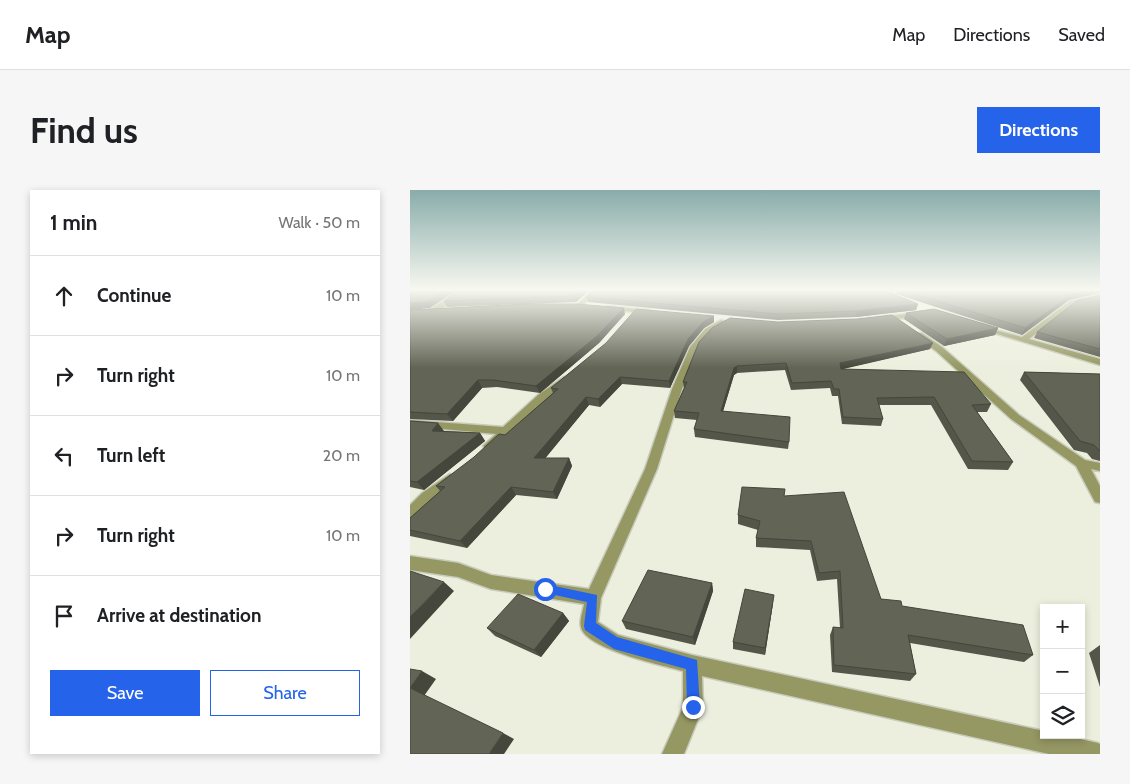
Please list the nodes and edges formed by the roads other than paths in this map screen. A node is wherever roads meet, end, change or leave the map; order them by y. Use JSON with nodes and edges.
{"nodes":[{"id":1,"x":630,"y":315,"type":"edge"},
{"id":2,"x":911,"y":315,"type":"edge"},
{"id":3,"x":1055,"y":315,"type":"edge"},
{"id":4,"x":709,"y":318,"type":"edge"},
{"id":5,"x":894,"y":318,"type":"junction"},
{"id":6,"x":875,"y":320,"type":"edge"},
{"id":7,"x":622,"y":324,"type":"edge"},
{"id":8,"x":970,"y":324,"type":"edge"},
{"id":9,"x":1023,"y":340,"type":"junction"},
{"id":10,"x":1100,"y":362,"type":"edge"},
{"id":11,"x":570,"y":375,"type":"edge"},
{"id":12,"x":410,"y":424,"type":"edge"},
{"id":13,"x":506,"y":431,"type":"junction"},
{"id":14,"x":480,"y":454,"type":"edge"},
{"id":15,"x":1081,"y":463,"type":"junction"},
{"id":16,"x":1100,"y":467,"type":"edge"},
{"id":17,"x":458,"y":472,"type":"edge"},
{"id":18,"x":1100,"y":498,"type":"edge"},
{"id":19,"x":410,"y":514,"type":"edge"},
{"id":20,"x":410,"y":563,"type":"edge"},
{"id":21,"x":593,"y":598,"type":"junction"},
{"id":22,"x":692,"y":664,"type":"junction"},
{"id":23,"x":673,"y":754,"type":"edge"},
{"id":24,"x":1098,"y":754,"type":"edge"}],
"edges":[{"from":1,"to":7,"type":"street"},
{"from":2,"to":5,"type":"street"},
{"from":3,"to":9,"type":"street"},
{"from":4,"to":21,"type":"street"},
{"from":5,"to":6,"type":"street"},
{"from":5,"to":15,"type":"street"},
{"from":8,"to":9,"type":"street"},
{"from":9,"to":10,"type":"street"},
{"from":11,"to":13,"type":"street"},
{"from":12,"to":13,"type":"street"},
{"from":13,"to":14,"type":"street"},
{"from":15,"to":16,"type":"street"},
{"from":15,"to":18,"type":"street"},
{"from":17,"to":19,"type":"street"},
{"from":20,"to":21,"type":"street"},
{"from":21,"to":22,"type":"street"},
{"from":22,"to":23,"type":"street"},
{"from":22,"to":24,"type":"street"}]}
